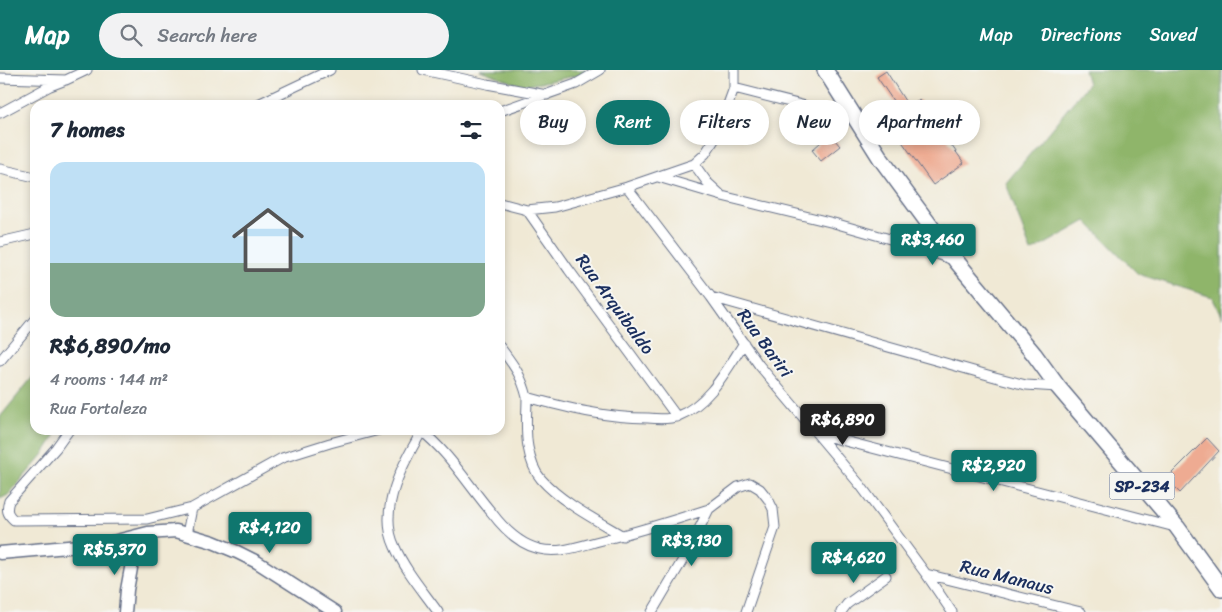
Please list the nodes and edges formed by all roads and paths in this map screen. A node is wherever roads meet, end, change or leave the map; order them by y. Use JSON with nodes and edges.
{"nodes":[{"id":1,"x":87,"y":70,"type":"edge"},
{"id":2,"x":330,"y":70,"type":"edge"},
{"id":3,"x":423,"y":70,"type":"edge"},
{"id":4,"x":600,"y":70,"type":"edge"},
{"id":5,"x":734,"y":70,"type":"edge"},
{"id":6,"x":825,"y":70,"type":"edge"},
{"id":7,"x":0,"y":78,"type":"edge"},
{"id":8,"x":66,"y":80,"type":"junction"},
{"id":9,"x":734,"y":88,"type":"junction"},
{"id":10,"x":547,"y":95,"type":"junction"},
{"id":11,"x":267,"y":100,"type":"edge"},
{"id":12,"x":505,"y":109,"type":"edge"},
{"id":13,"x":0,"y":113,"type":"edge"},
{"id":14,"x":853,"y":118,"type":"junction"},
{"id":15,"x":694,"y":164,"type":"junction"},
{"id":16,"x":0,"y":169,"type":"edge"},
{"id":17,"x":30,"y":176,"type":"edge"},
{"id":18,"x":658,"y":177,"type":"junction"},
{"id":19,"x":627,"y":187,"type":"junction"},
{"id":20,"x":722,"y":196,"type":"junction"},
{"id":21,"x":505,"y":204,"type":"edge"},
{"id":22,"x":527,"y":210,"type":"junction"},
{"id":23,"x":30,"y":235,"type":"edge"},
{"id":24,"x":942,"y":240,"type":"junction"},
{"id":25,"x":0,"y":242,"type":"edge"},
{"id":26,"x":918,"y":247,"type":"junction"},
{"id":27,"x":957,"y":262,"type":"junction"},
{"id":28,"x":711,"y":297,"type":"junction"},
{"id":29,"x":30,"y":325,"type":"edge"},
{"id":30,"x":744,"y":343,"type":"junction"},
{"id":31,"x":505,"y":354,"type":"edge"},
{"id":32,"x":0,"y":361,"type":"edge"},
{"id":33,"x":1058,"y":387,"type":"junction"},
{"id":34,"x":526,"y":397,"type":"junction"},
{"id":35,"x":677,"y":417,"type":"junction"},
{"id":36,"x":818,"y":434,"type":"junction"},
{"id":37,"x":65,"y":435,"type":"edge"},
{"id":38,"x":359,"y":435,"type":"edge"},
{"id":39,"x":418,"y":435,"type":"edge"},
{"id":40,"x":426,"y":435,"type":"edge"},
{"id":41,"x":192,"y":508,"type":"junction"},
{"id":42,"x":709,"y":510,"type":"junction"},
{"id":43,"x":147,"y":519,"type":"junction"},
{"id":44,"x":1177,"y":527,"type":"junction"},
{"id":45,"x":148,"y":533,"type":"junction"},
{"id":46,"x":187,"y":534,"type":"junction"},
{"id":47,"x":623,"y":536,"type":"junction"},
{"id":48,"x":97,"y":546,"type":"junction"},
{"id":49,"x":0,"y":553,"type":"edge"},
{"id":50,"x":926,"y":574,"type":"junction"},
{"id":51,"x":886,"y":576,"type":"dead end"},
{"id":52,"x":1222,"y":589,"type":"edge"},
{"id":53,"x":125,"y":612,"type":"edge"},
{"id":54,"x":335,"y":612,"type":"edge"},
{"id":55,"x":438,"y":612,"type":"edge"},
{"id":56,"x":652,"y":612,"type":"edge"},
{"id":57,"x":746,"y":612,"type":"edge"},
{"id":58,"x":840,"y":612,"type":"edge"},
{"id":59,"x":952,"y":612,"type":"edge"},
{"id":60,"x":1080,"y":612,"type":"edge"}],
"edges":[{"from":1,"to":8,"type":"street"},
{"from":2,"to":11,"type":"street"},
{"from":3,"to":10,"type":"street"},
{"from":4,"to":10,"type":"street"},
{"from":5,"to":9,"type":"street"},
{"from":6,"to":14,"type":"main road","number":"SP-234"},
{"from":7,"to":8,"type":"street"},
{"from":8,"to":13,"type":"street"},
{"from":9,"to":14,"type":"street"},
{"from":9,"to":15,"type":"street"},
{"from":10,"to":12,"type":"street"},
{"from":14,"to":24,"type":"main road","number":"SP-234"},
{"from":15,"to":18,"type":"street"},
{"from":15,"to":20,"type":"street"},
{"from":16,"to":17,"type":"street"},
{"from":18,"to":19,"type":"street"},
{"from":18,"to":20,"type":"street"},
{"from":19,"to":22,"type":"street"},
{"from":19,"to":28,"type":"street","name":"Rua Bariri"},
{"from":20,"to":26,"type":"street"},
{"from":21,"to":22,"type":"street"},
{"from":22,"to":35,"type":"street","name":"Rua Arquibaldo"},
{"from":23,"to":25,"type":"street"},
{"from":24,"to":26,"type":"street"},
{"from":24,"to":27,"type":"main road","number":"SP-234"},
{"from":26,"to":27,"type":"street"},
{"from":27,"to":33,"type":"main road","number":"SP-234"},
{"from":28,"to":30,"type":"street","name":"Rua Bariri"},
{"from":28,"to":33,"type":"street"},
{"from":29,"to":32,"type":"street"},
{"from":30,"to":35,"type":"street"},
{"from":30,"to":36,"type":"street","name":"Rua Bariri"},
{"from":31,"to":34,"type":"street"},
{"from":33,"to":44,"type":"main road","number":"SP-234"},
{"from":34,"to":35,"type":"street"},
{"from":34,"to":47,"type":"street"},
{"from":36,"to":44,"type":"street"},
{"from":36,"to":50,"type":"street","name":"Rua Bariri"},
{"from":37,"to":43,"type":"street"},
{"from":38,"to":41,"type":"street"},
{"from":39,"to":55,"type":"street"},
{"from":40,"to":47,"type":"street"},
{"from":41,"to":43,"type":"street"},
{"from":41,"to":46,"type":"street"},
{"from":42,"to":47,"type":"street"},
{"from":42,"to":56,"type":"street"},
{"from":42,"to":57,"type":"street"},
{"from":43,"to":45,"type":"street"},
{"from":44,"to":52,"type":"main road","number":"SP-234"},
{"from":45,"to":46,"type":"main road"},
{"from":45,"to":48,"type":"main road"},
{"from":46,"to":54,"type":"main road"},
{"from":48,"to":49,"type":"main road"},
{"from":48,"to":53,"type":"main road"},
{"from":50,"to":59,"type":"street","name":"Rua Bariri"},
{"from":50,"to":60,"type":"street","name":"Rua Manaus"},
{"from":51,"to":58,"type":"street"}]}
